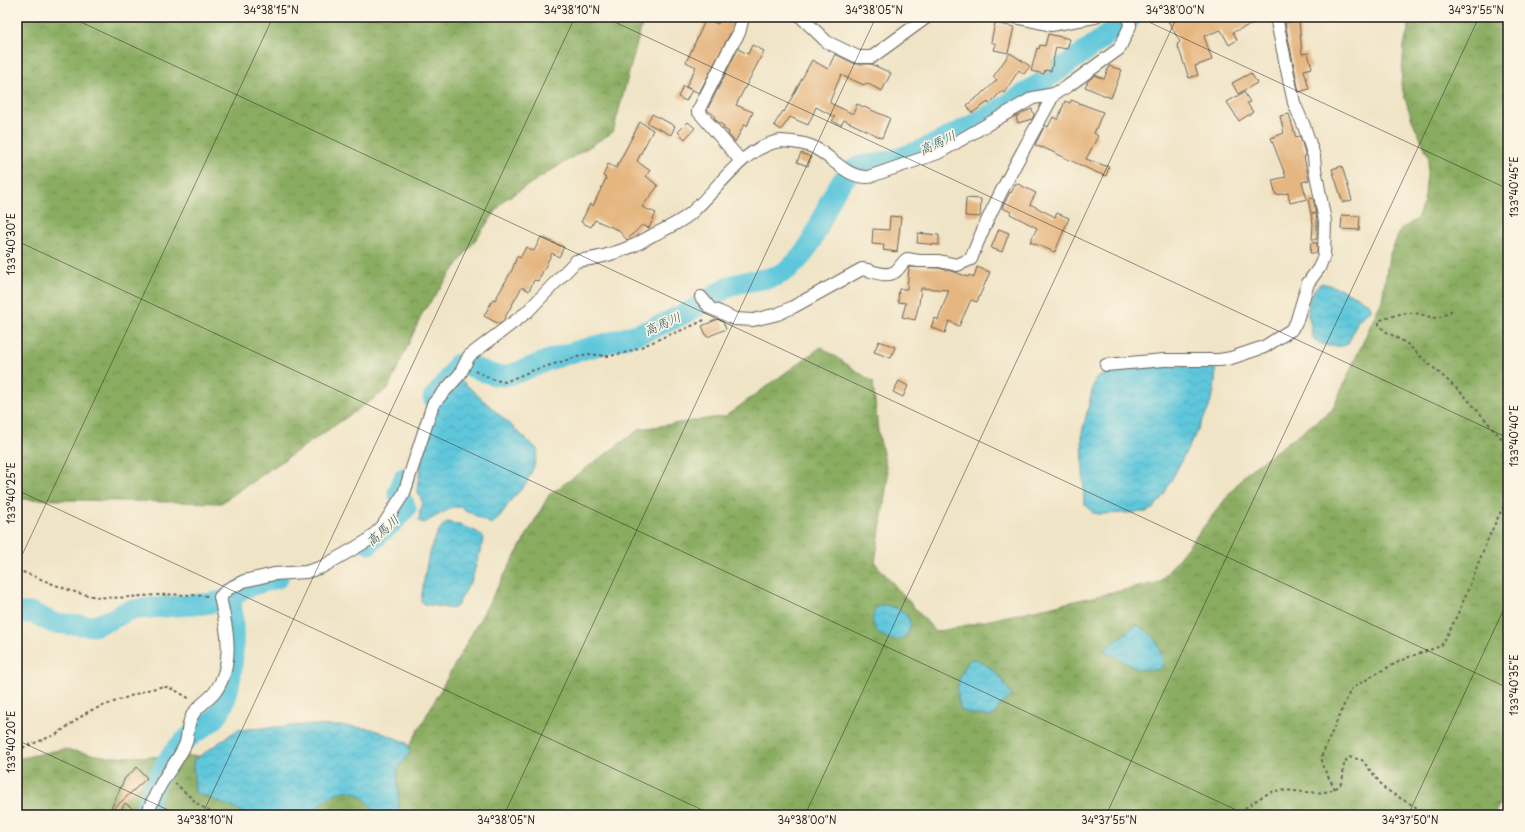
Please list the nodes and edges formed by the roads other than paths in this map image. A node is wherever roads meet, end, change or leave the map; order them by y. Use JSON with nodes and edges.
{"nodes":[{"id":1,"x":743,"y":17,"type":"edge"},
{"id":2,"x":801,"y":17,"type":"edge"},
{"id":3,"x":928,"y":17,"type":"edge"},
{"id":4,"x":1015,"y":17,"type":"edge"},
{"id":5,"x":1095,"y":17,"type":"edge"},
{"id":6,"x":1129,"y":17,"type":"edge"},
{"id":7,"x":1276,"y":17,"type":"edge"},
{"id":8,"x":1054,"y":94,"type":"junction"},
{"id":9,"x":741,"y":162,"type":"junction"},
{"id":10,"x":700,"y":297,"type":"dead end"},
{"id":11,"x":1106,"y":364,"type":"dead end"},
{"id":12,"x":147,"y":815,"type":"edge"}],
"edges":[{"from":1,"to":9,"type":"street"},
{"from":2,"to":3,"type":"street"},
{"from":4,"to":5,"type":"street"},
{"from":6,"to":8,"type":"street"},
{"from":7,"to":11,"type":"street"},
{"from":8,"to":9,"type":"street"},
{"from":8,"to":10,"type":"street"},
{"from":9,"to":12,"type":"street"}]}
